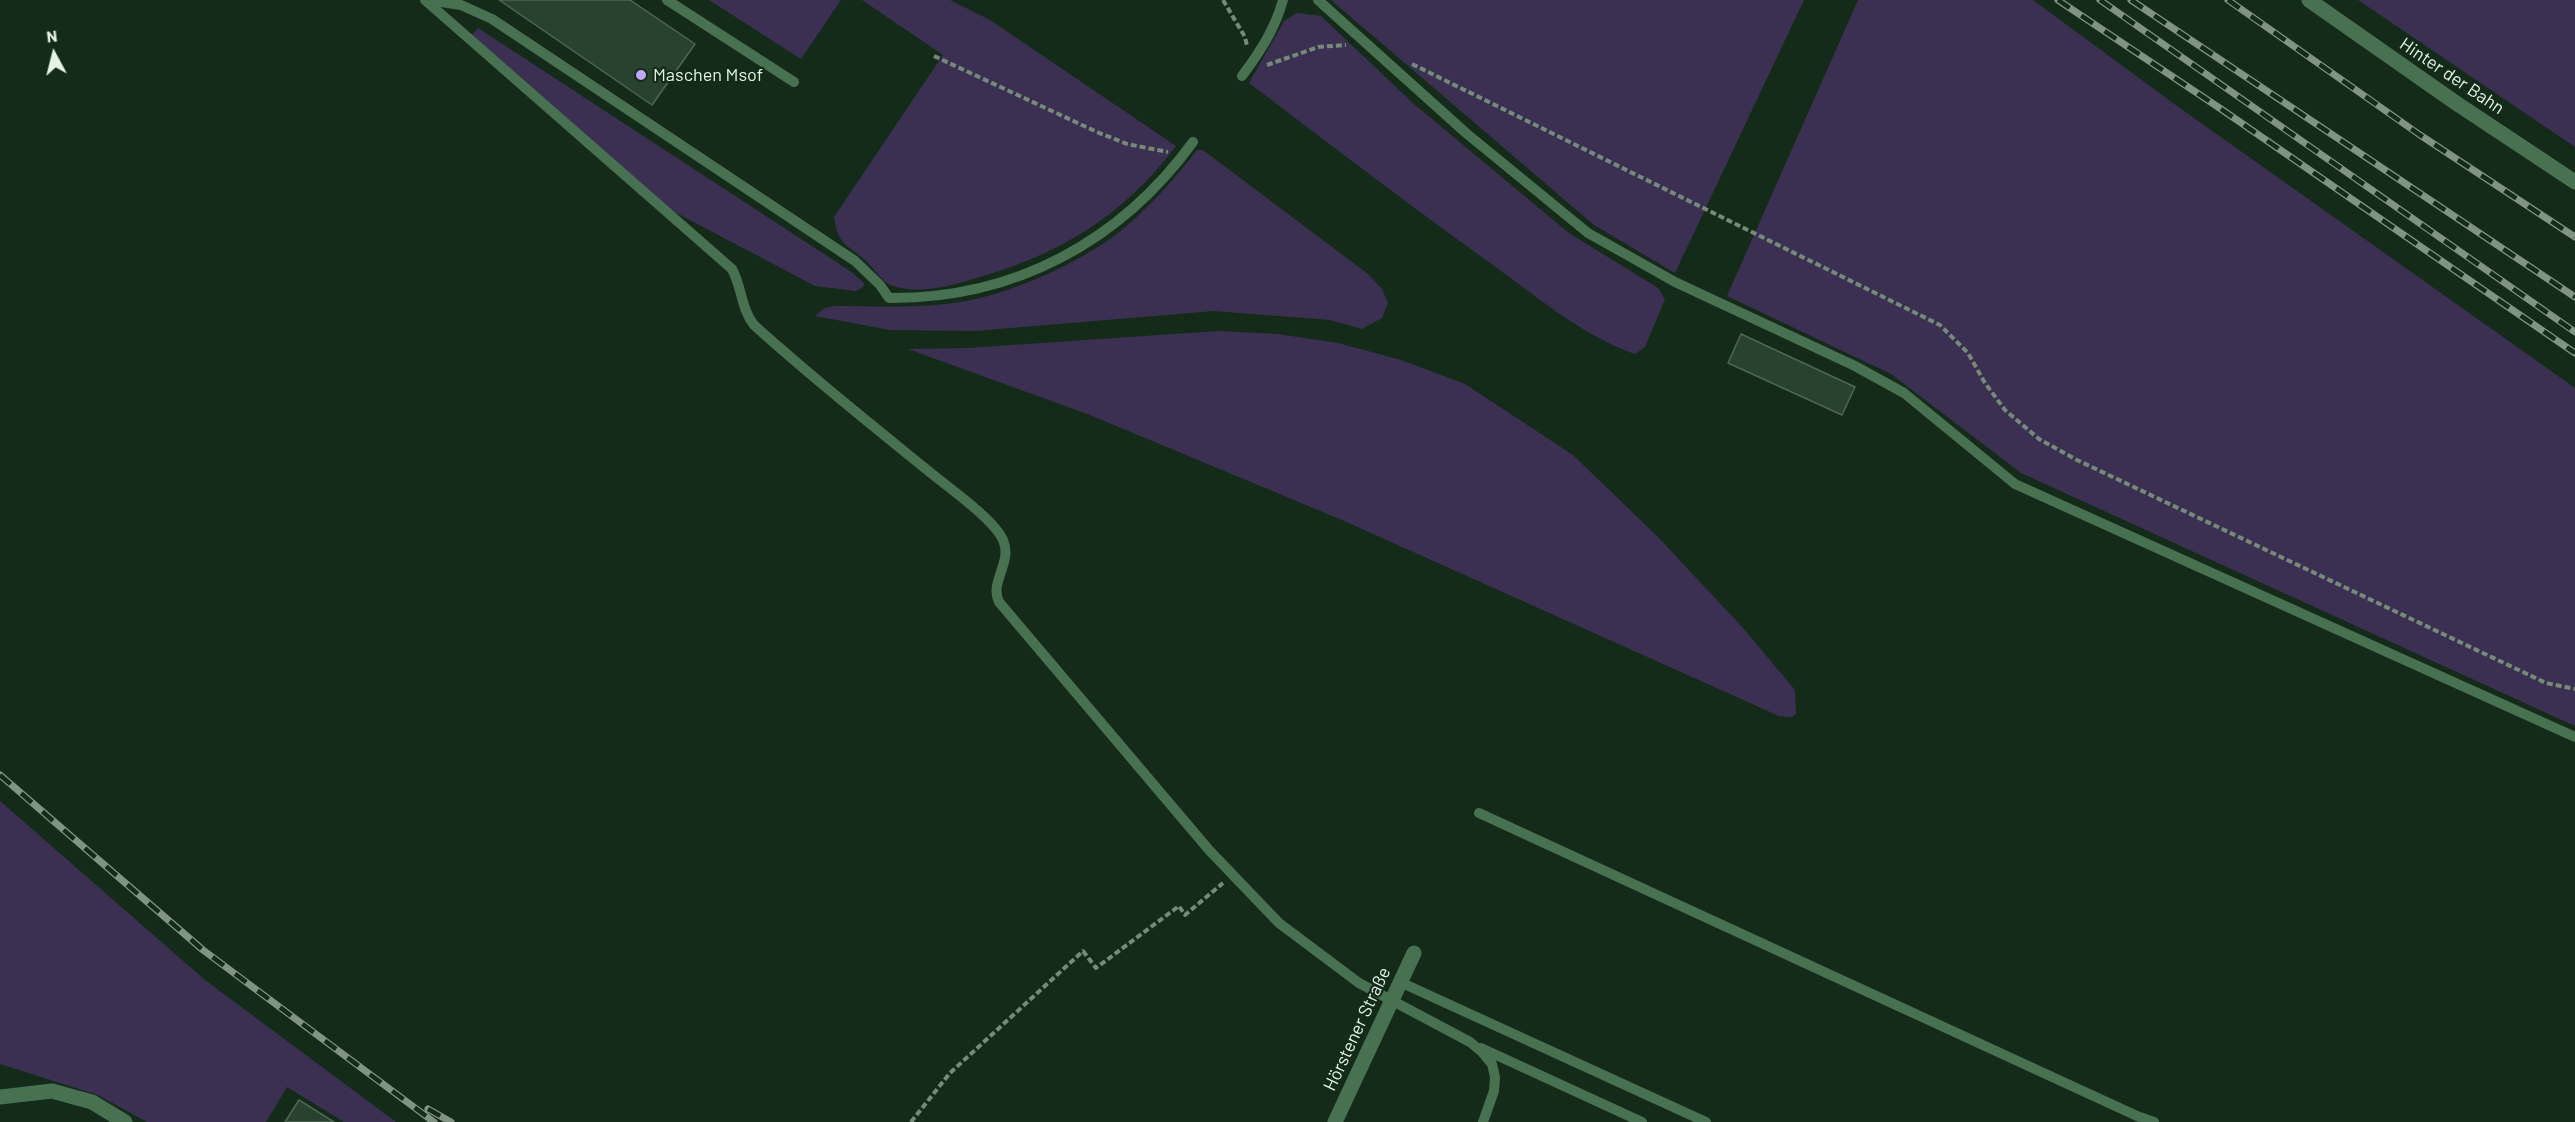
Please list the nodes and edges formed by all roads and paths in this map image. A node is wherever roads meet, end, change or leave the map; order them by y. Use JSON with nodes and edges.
{"nodes":[{"id":1,"x":427,"y":0,"type":"edge"},
{"id":2,"x":668,"y":0,"type":"edge"},
{"id":3,"x":1223,"y":0,"type":"edge"},
{"id":4,"x":1283,"y":0,"type":"edge"},
{"id":5,"x":1318,"y":0,"type":"edge"},
{"id":6,"x":2308,"y":0,"type":"edge"},
{"id":7,"x":1356,"y":49,"type":"dead end"},
{"id":8,"x":934,"y":56,"type":"dead end"},
{"id":9,"x":1389,"y":64,"type":"junction"},
{"id":10,"x":1244,"y":73,"type":"junction"},
{"id":11,"x":794,"y":82,"type":"dead end"},
{"id":12,"x":1193,"y":142,"type":"dead end"},
{"id":13,"x":1184,"y":155,"type":"junction"},
{"id":14,"x":2575,"y":182,"type":"edge"},
{"id":15,"x":2575,"y":689,"type":"edge"},
{"id":16,"x":2575,"y":737,"type":"edge"},
{"id":17,"x":1479,"y":813,"type":"dead end"},
{"id":18,"x":1232,"y":876,"type":"junction"},
{"id":19,"x":1414,"y":952,"type":"dead end"},
{"id":20,"x":1400,"y":982,"type":"junction"},
{"id":21,"x":1470,"y":1042,"type":"junction"},
{"id":22,"x":0,"y":1097,"type":"edge"},
{"id":23,"x":125,"y":1122,"type":"edge"},
{"id":24,"x":911,"y":1122,"type":"edge"},
{"id":25,"x":1335,"y":1122,"type":"edge"},
{"id":26,"x":1483,"y":1122,"type":"edge"},
{"id":27,"x":1642,"y":1122,"type":"edge"},
{"id":28,"x":1706,"y":1122,"type":"edge"},
{"id":29,"x":2154,"y":1122,"type":"edge"}],
"edges":[{"from":1,"to":13,"type":"lane"},
{"from":1,"to":18,"type":"lane"},
{"from":2,"to":11,"type":"lane"},
{"from":3,"to":10,"type":"path"},
{"from":4,"to":10,"type":"lane"},
{"from":5,"to":9,"type":"lane"},
{"from":6,"to":14,"type":"street","name":"Hinter der Bahn"},
{"from":7,"to":10,"type":"path"},
{"from":8,"to":13,"type":"path"},
{"from":9,"to":15,"type":"path"},
{"from":9,"to":16,"type":"lane"},
{"from":12,"to":13,"type":"lane"},
{"from":17,"to":29,"type":"lane"},
{"from":18,"to":21,"type":"lane"},
{"from":18,"to":24,"type":"path"},
{"from":19,"to":20,"type":"street","name":"Hörstener Straße","bridge":true},
{"from":20,"to":25,"type":"street","name":"Hörstener Straße","bridge":true},
{"from":20,"to":28,"type":"lane"},
{"from":21,"to":26,"type":"lane"},
{"from":21,"to":27,"type":"lane"},
{"from":22,"to":23,"type":"street"}]}
